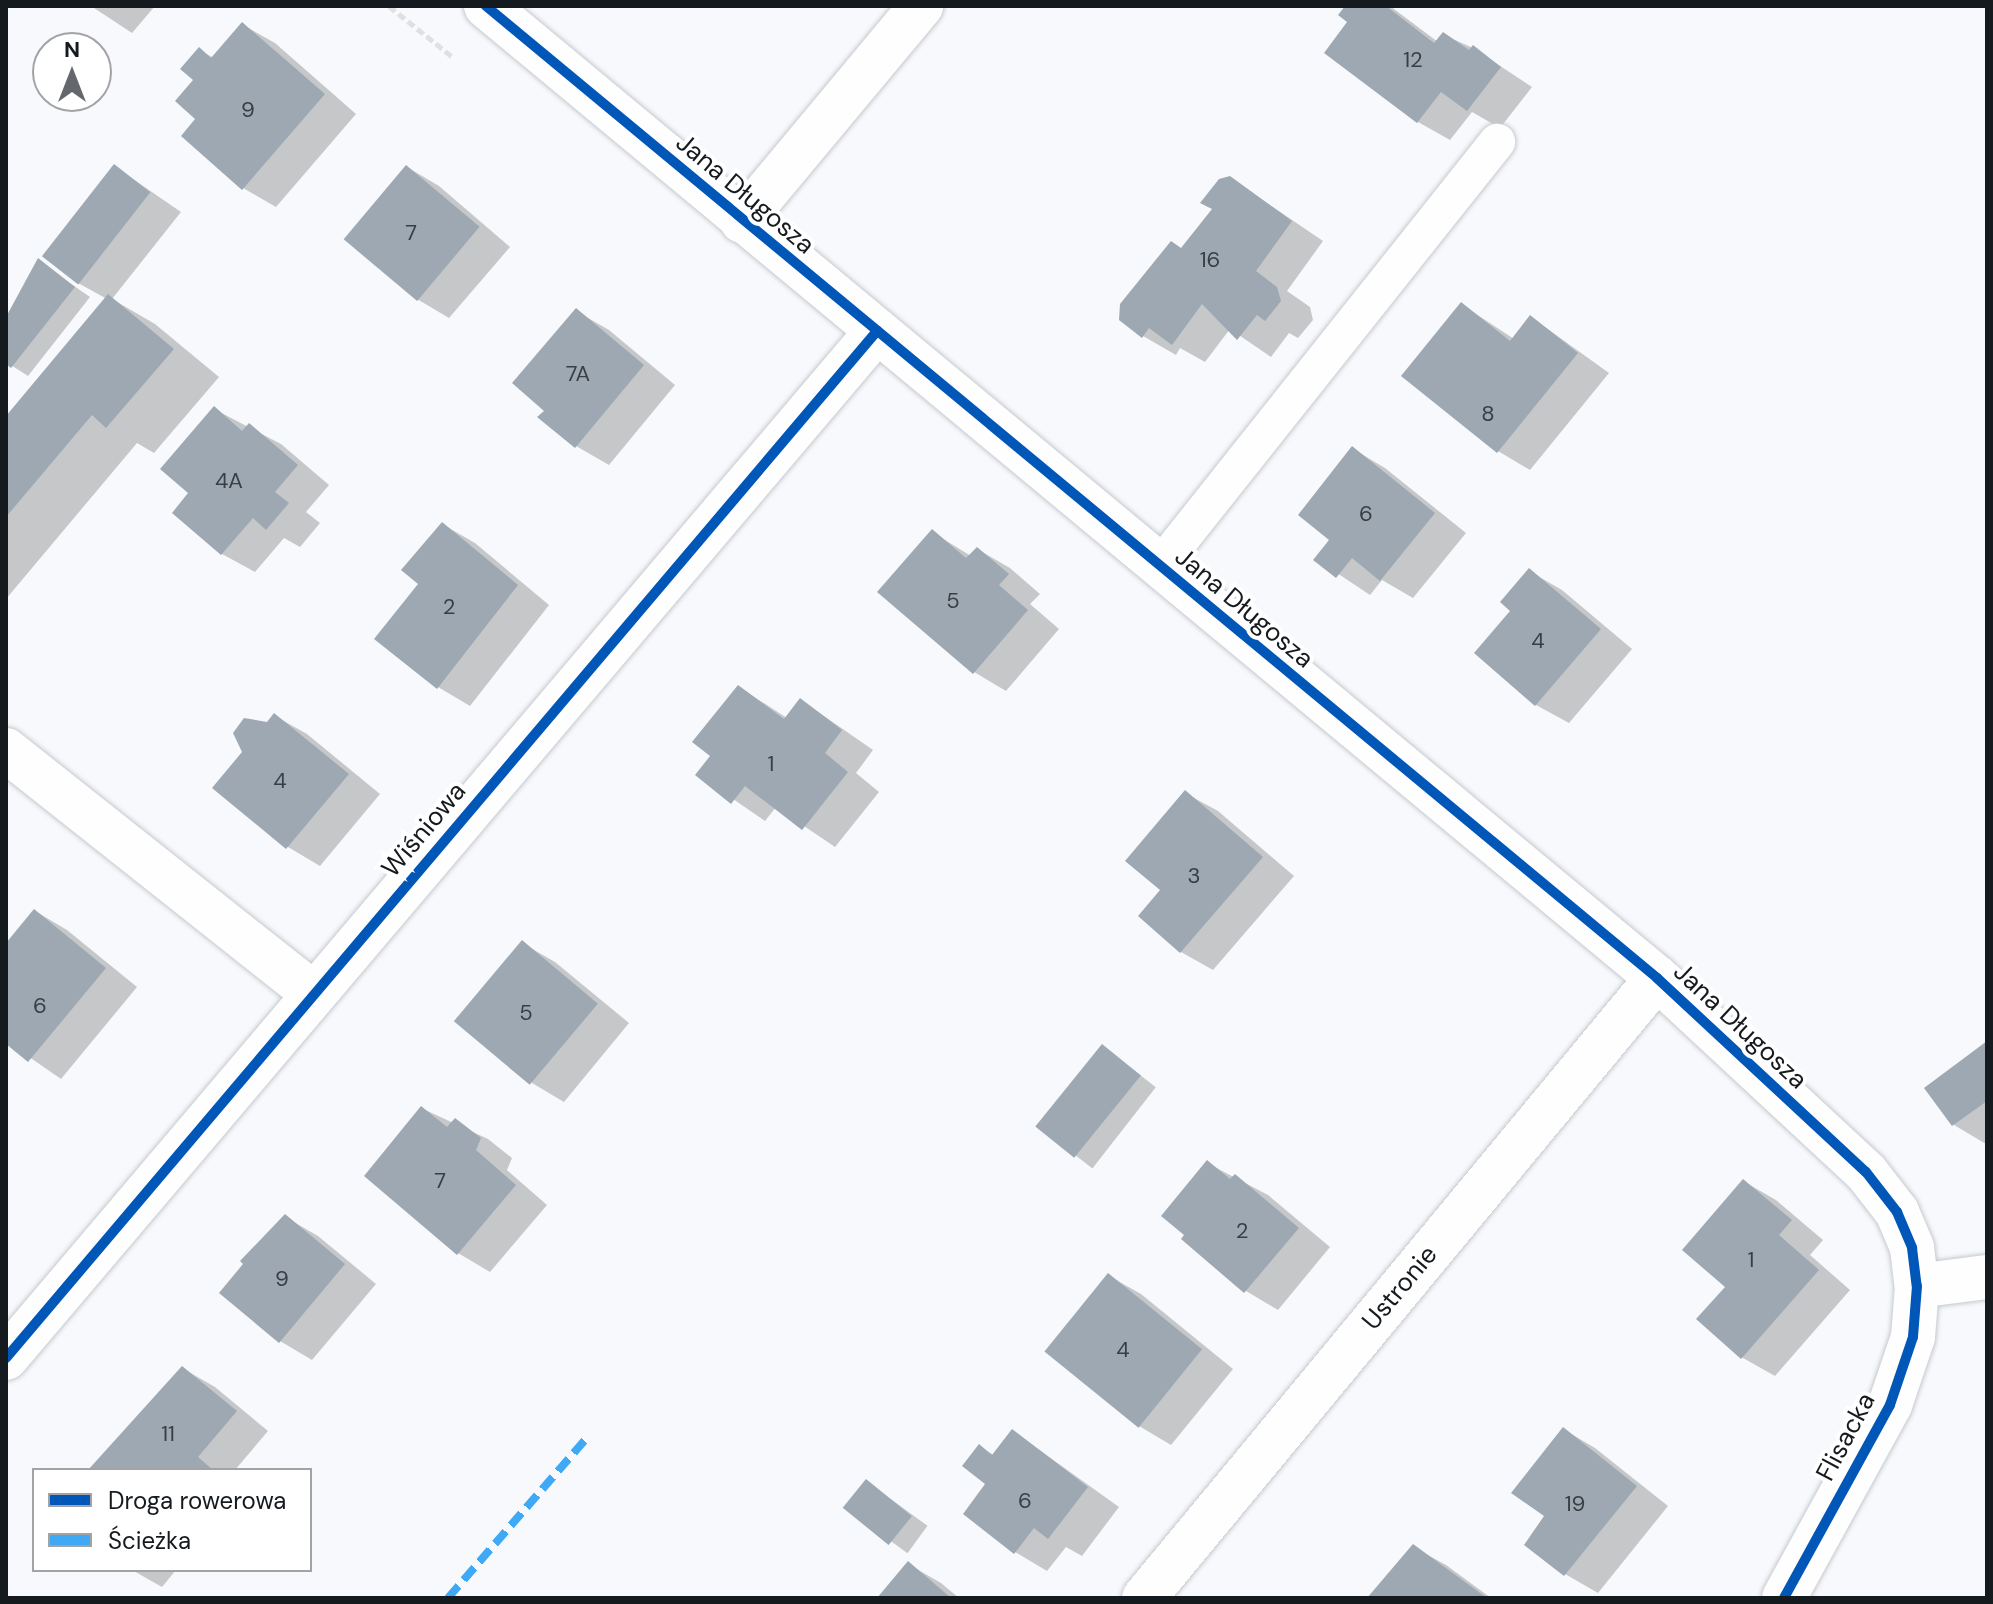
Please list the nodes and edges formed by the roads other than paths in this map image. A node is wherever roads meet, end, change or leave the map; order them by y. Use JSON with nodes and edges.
{"nodes":[{"id":1,"x":486,"y":6,"type":"edge"},
{"id":2,"x":921,"y":6,"type":"edge"},
{"id":3,"x":1497,"y":142,"type":"dead end"},
{"id":4,"x":742,"y":221,"type":"junction"},
{"id":5,"x":877,"y":331,"type":"junction"},
{"id":6,"x":1160,"y":566,"type":"junction"},
{"id":7,"x":6,"y":750,"type":"edge"},
{"id":8,"x":1657,"y":978,"type":"junction"},
{"id":9,"x":314,"y":994,"type":"junction"},
{"id":10,"x":1987,"y":1277,"type":"edge"},
{"id":11,"x":1917,"y":1286,"type":"junction"},
{"id":12,"x":6,"y":1358,"type":"edge"},
{"id":13,"x":1144,"y":1598,"type":"edge"},
{"id":14,"x":1784,"y":1598,"type":"edge"}],
"edges":[{"from":1,"to":4,"type":"street","name":"Jana Długosza"},
{"from":2,"to":4,"type":"street"},
{"from":3,"to":6,"type":"lane"},
{"from":4,"to":5,"type":"street","name":"Jana Długosza"},
{"from":5,"to":6,"type":"street","name":"Jana Długosza"},
{"from":5,"to":9,"type":"street","name":"Wiśniowa"},
{"from":6,"to":8,"type":"street","name":"Jana Długosza"},
{"from":7,"to":9,"type":"street"},
{"from":8,"to":11,"type":"street","name":"Jana Długosza"},
{"from":8,"to":13,"type":"street","name":"Ustronie"},
{"from":9,"to":12,"type":"street","name":"Wiśniowa"},
{"from":10,"to":11,"type":"street"},
{"from":11,"to":14,"type":"street","name":"Flisacka"}]}
